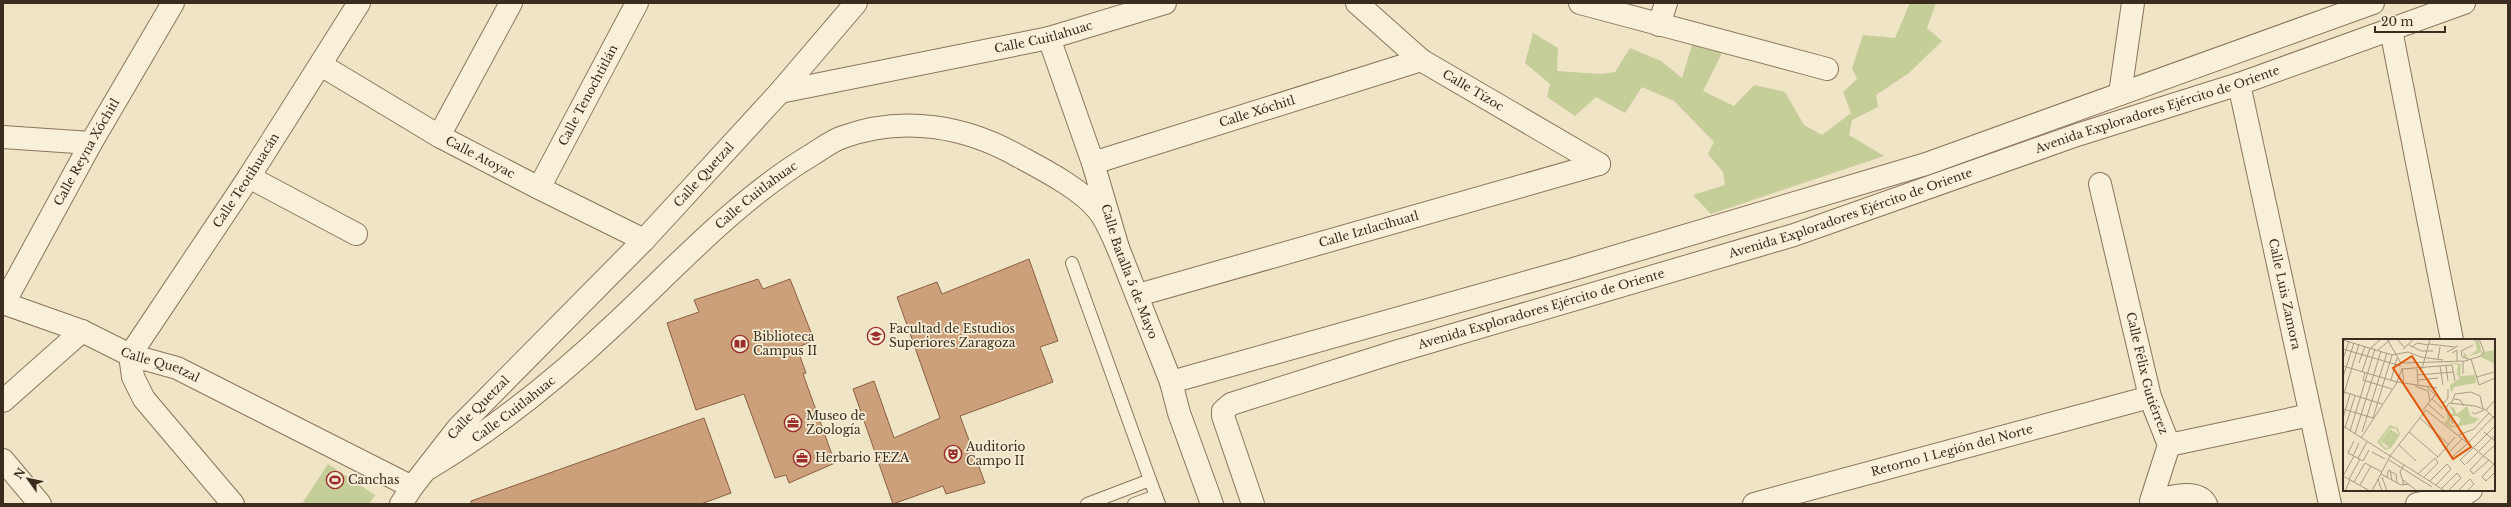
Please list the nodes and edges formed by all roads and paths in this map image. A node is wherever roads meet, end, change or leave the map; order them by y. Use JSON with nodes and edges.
{"nodes":[{"id":1,"x":172,"y":3,"type":"edge"},
{"id":2,"x":359,"y":3,"type":"edge"},
{"id":3,"x":511,"y":3,"type":"edge"},
{"id":4,"x":637,"y":3,"type":"edge"},
{"id":5,"x":856,"y":3,"type":"edge"},
{"id":6,"x":1164,"y":3,"type":"edge"},
{"id":7,"x":1580,"y":3,"type":"edge"},
{"id":8,"x":1666,"y":3,"type":"edge"},
{"id":9,"x":2133,"y":3,"type":"edge"},
{"id":10,"x":2373,"y":3,"type":"edge"},
{"id":11,"x":2464,"y":3,"type":"edge"},
{"id":12,"x":1366,"y":6,"type":"edge"},
{"id":13,"x":1659,"y":25,"type":"junction"},
{"id":14,"x":2391,"y":30,"type":"junction"},
{"id":15,"x":1049,"y":38,"type":"junction"},
{"id":16,"x":1421,"y":60,"type":"junction"},
{"id":17,"x":321,"y":65,"type":"junction"},
{"id":18,"x":1827,"y":69,"type":"dead end"},
{"id":19,"x":2239,"y":84,"type":"junction"},
{"id":20,"x":780,"y":92,"type":"junction"},
{"id":21,"x":2120,"y":94,"type":"junction"},
{"id":22,"x":439,"y":136,"type":"junction"},
{"id":23,"x":3,"y":137,"type":"edge"},
{"id":24,"x":91,"y":143,"type":"junction"},
{"id":25,"x":1093,"y":163,"type":"junction"},
{"id":26,"x":1599,"y":164,"type":"joint"},
{"id":27,"x":1926,"y":164,"type":"junction"},
{"id":28,"x":249,"y":177,"type":"junction"},
{"id":29,"x":2100,"y":184,"type":"dead end"},
{"id":30,"x":1932,"y":187,"type":"junction"},
{"id":31,"x":539,"y":188,"type":"junction"},
{"id":32,"x":356,"y":234,"type":"dead end"},
{"id":33,"x":644,"y":240,"type":"junction"},
{"id":34,"x":1118,"y":248,"type":"junction"},
{"id":35,"x":1072,"y":263,"type":"dead end"},
{"id":36,"x":1138,"y":295,"type":"junction"},
{"id":37,"x":3,"y":303,"type":"edge"},
{"id":38,"x":82,"y":331,"type":"junction"},
{"id":39,"x":2452,"y":339,"type":"edge"},
{"id":40,"x":130,"y":355,"type":"junction"},
{"id":41,"x":1171,"y":382,"type":"junction"},
{"id":42,"x":2150,"y":397,"type":"junction"},
{"id":43,"x":3,"y":401,"type":"edge"},
{"id":44,"x":2310,"y":415,"type":"junction"},
{"id":45,"x":2169,"y":445,"type":"junction"},
{"id":46,"x":3,"y":460,"type":"edge"},
{"id":47,"x":429,"y":468,"type":"junction"},
{"id":48,"x":1150,"y":480,"type":"junction"},
{"id":49,"x":2469,"y":491,"type":"edge"},
{"id":50,"x":407,"y":495,"type":"edge"},
{"id":51,"x":1157,"y":500,"type":"edge"},
{"id":52,"x":40,"y":504,"type":"edge"},
{"id":53,"x":233,"y":504,"type":"edge"},
{"id":54,"x":1087,"y":504,"type":"edge"},
{"id":55,"x":1134,"y":504,"type":"edge"},
{"id":56,"x":1212,"y":504,"type":"edge"},
{"id":57,"x":1253,"y":504,"type":"edge"},
{"id":58,"x":1754,"y":504,"type":"edge"},
{"id":59,"x":2206,"y":504,"type":"edge"},
{"id":60,"x":2330,"y":504,"type":"edge"},
{"id":61,"x":2416,"y":504,"type":"edge"}],
"edges":[{"from":1,"to":24,"type":"street","name":"Calle Reyna Xóchitl"},
{"from":2,"to":17,"type":"street","name":"Calle Teotihuacán"},
{"from":3,"to":22,"type":"street"},
{"from":4,"to":31,"type":"street","name":"Calle Tenochtitlán"},
{"from":5,"to":20,"type":"street","name":"Calle Quetzal"},
{"from":6,"to":15,"type":"street","name":"Calle Cuitlahuac"},
{"from":7,"to":13,"type":"street"},
{"from":8,"to":13,"type":"street"},
{"from":9,"to":21,"type":"street"},
{"from":10,"to":21,"type":"street","name":"Avenida Exploradores Ejército de Oriente"},
{"from":11,"to":14,"type":"street","name":"Avenida Exploradores Ejército de Oriente"},
{"from":12,"to":16,"type":"street","name":"Calle Tízoc"},
{"from":13,"to":18,"type":"street"},
{"from":14,"to":19,"type":"street","name":"Avenida Exploradores Ejército de Oriente"},
{"from":14,"to":39,"type":"street"},
{"from":15,"to":20,"type":"street","name":"Calle Cuitlahuac"},
{"from":15,"to":25,"type":"street","name":"Calle Batalla 5 de Mayo"},
{"from":16,"to":25,"type":"street","name":"Calle Xóchitl"},
{"from":16,"to":26,"type":"street","name":"Calle Tízoc"},
{"from":17,"to":22,"type":"street","name":"Calle Atoyac"},
{"from":17,"to":28,"type":"street","name":"Calle Teotihuacán"},
{"from":19,"to":30,"type":"street","name":"Avenida Exploradores Ejército de Oriente"},
{"from":19,"to":44,"type":"street","name":"Calle Luis Zamora"},
{"from":20,"to":33,"type":"street","name":"Calle Quetzal"},
{"from":21,"to":27,"type":"street","name":"Avenida Exploradores Ejército de Oriente"},
{"from":22,"to":31,"type":"street","name":"Calle Atoyac"},
{"from":23,"to":24,"type":"street"},
{"from":24,"to":37,"type":"street","name":"Calle Reyna Xóchitl"},
{"from":25,"to":34,"type":"street","name":"Calle Batalla 5 de Mayo"},
{"from":26,"to":36,"type":"street","name":"Calle Iztlacihuatl"},
{"from":27,"to":30,"type":"street"},
{"from":27,"to":41,"type":"street","name":"Avenida Exploradores Ejército de Oriente"},
{"from":28,"to":32,"type":"street"},
{"from":28,"to":40,"type":"street","name":"Calle Teotihuacán"},
{"from":29,"to":42,"type":"street","name":"Calle Félix Gutiérrez"},
{"from":30,"to":57,"type":"street","name":"Avenida Exploradores Ejército de Oriente"},
{"from":31,"to":33,"type":"street","name":"Calle Atoyac"},
{"from":33,"to":47,"type":"street","name":"Calle Quetzal"},
{"from":34,"to":36,"type":"street","name":"Calle Batalla 5 de Mayo"},
{"from":34,"to":47,"type":"street","name":"Calle Cuitlahuac"},
{"from":35,"to":48,"type":"lane"},
{"from":36,"to":41,"type":"street","name":"Calle Batalla 5 de Mayo"},
{"from":37,"to":38,"type":"street","name":"Calle Quetzal"},
{"from":38,"to":40,"type":"street","name":"Calle Quetzal"},
{"from":38,"to":43,"type":"street"},
{"from":40,"to":50,"type":"street","name":"Calle Quetzal"},
{"from":40,"to":53,"type":"street"},
{"from":41,"to":56,"type":"street","name":"Calle Batalla 5 de Mayo"},
{"from":42,"to":45,"type":"street","name":"Calle Félix Gutiérrez"},
{"from":42,"to":58,"type":"street","name":"Retorno 1 Legión del Norte"},
{"from":44,"to":45,"type":"street"},
{"from":44,"to":60,"type":"street","name":"Calle Luis Zamora"},
{"from":45,"to":59,"type":"street","name":"Calle Félix Gutiérrez"},
{"from":46,"to":52,"type":"street"},
{"from":47,"to":50,"type":"street","name":"Calle Quetzal"},
{"from":48,"to":51,"type":"lane"},
{"from":48,"to":54,"type":"lane"},
{"from":49,"to":61,"type":"street"},
{"from":51,"to":55,"type":"lane"}]}
